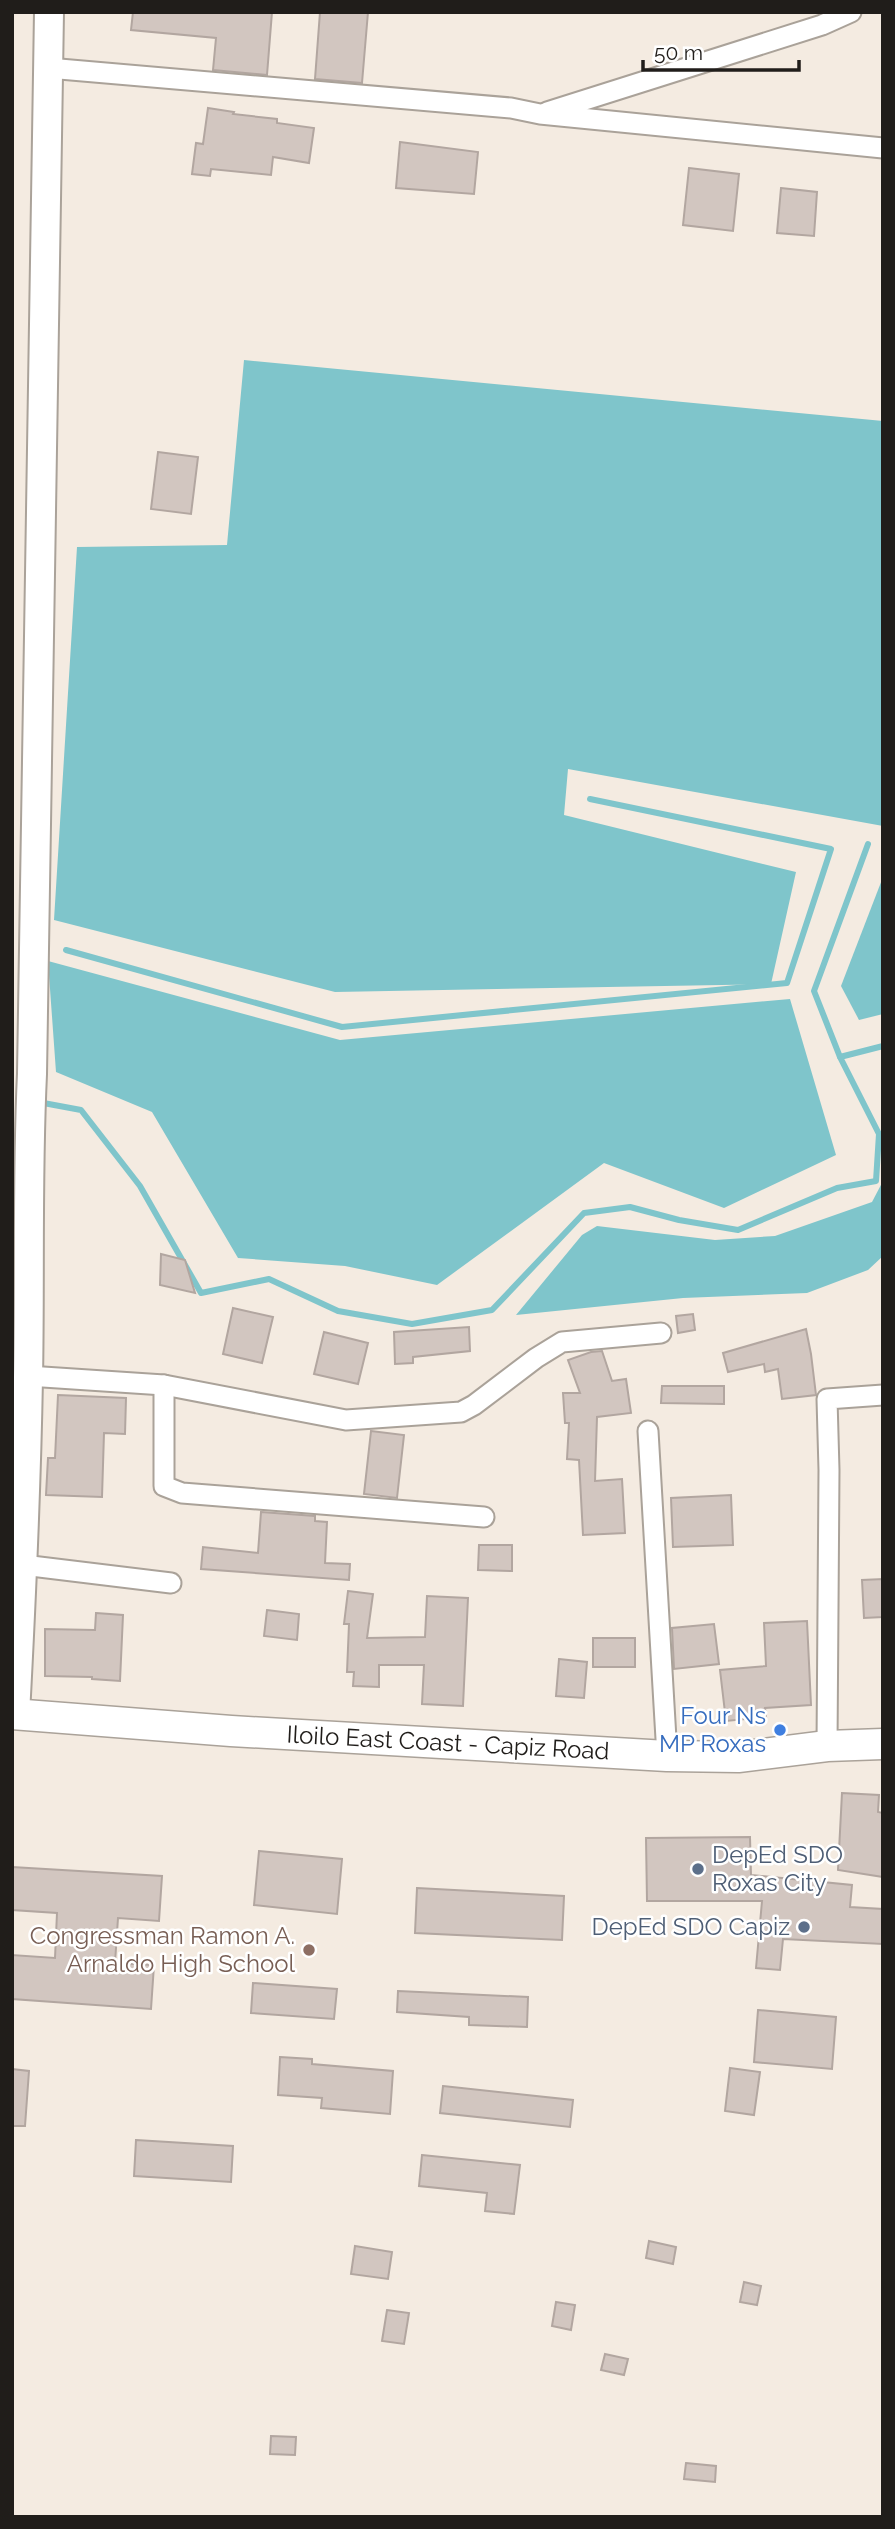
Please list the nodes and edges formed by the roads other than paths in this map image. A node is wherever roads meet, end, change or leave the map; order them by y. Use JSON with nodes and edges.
{"nodes":[{"id":1,"x":49,"y":12,"type":"edge"},
{"id":2,"x":851,"y":12,"type":"edge"},
{"id":3,"x":48,"y":68,"type":"junction"},
{"id":4,"x":540,"y":114,"type":"junction"},
{"id":5,"x":883,"y":148,"type":"edge"},
{"id":6,"x":661,"y":1333,"type":"dead end"},
{"id":7,"x":28,"y":1376,"type":"junction"},
{"id":8,"x":163,"y":1385,"type":"junction"},
{"id":9,"x":883,"y":1395,"type":"edge"},
{"id":10,"x":649,"y":1431,"type":"dead end"},
{"id":11,"x":484,"y":1517,"type":"dead end"},
{"id":12,"x":23,"y":1565,"type":"junction"},
{"id":13,"x":171,"y":1583,"type":"dead end"},
{"id":14,"x":13,"y":1714,"type":"edge"},
{"id":15,"x":883,"y":1744,"type":"edge"},
{"id":16,"x":827,"y":1746,"type":"junction"},
{"id":17,"x":667,"y":1756,"type":"junction"}],
"edges":[{"from":1,"to":3,"type":"main road"},
{"from":2,"to":4,"type":"street"},
{"from":3,"to":4,"type":"street"},
{"from":3,"to":7,"type":"main road"},
{"from":4,"to":5,"type":"street"},
{"from":6,"to":8,"type":"street"},
{"from":7,"to":8,"type":"street"},
{"from":7,"to":12,"type":"main road"},
{"from":8,"to":11,"type":"street"},
{"from":9,"to":16,"type":"street"},
{"from":10,"to":17,"type":"street"},
{"from":12,"to":13,"type":"street"},
{"from":12,"to":14,"type":"main road"},
{"from":14,"to":17,"type":"main road","name":"Iloilo East Coast - Capiz Road"},
{"from":15,"to":16,"type":"main road","name":"Iloilo East Coast - Capiz Road"},
{"from":16,"to":17,"type":"main road","name":"Iloilo East Coast - Capiz Road"}]}
